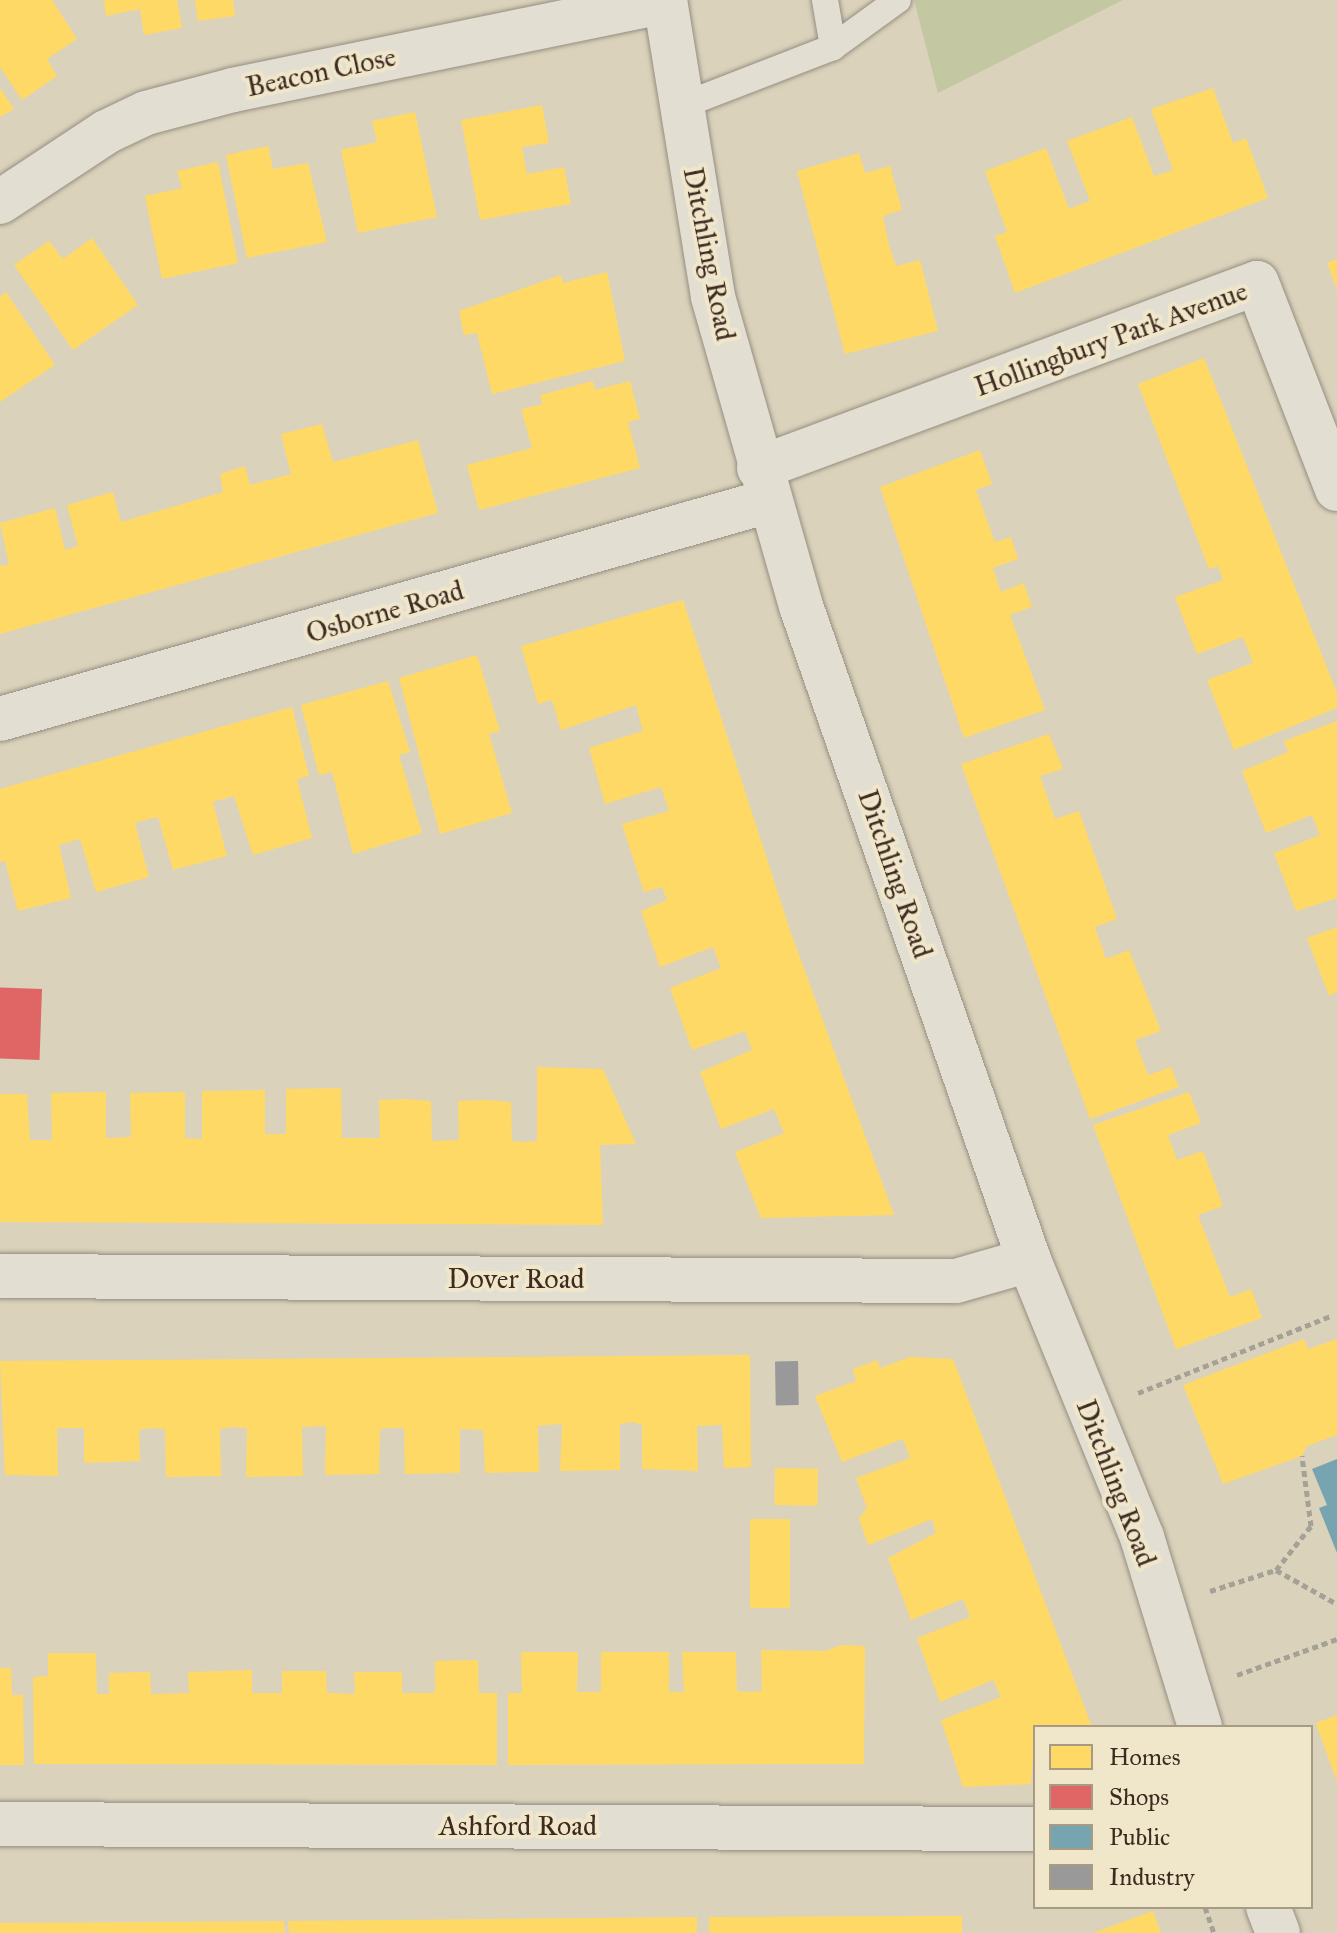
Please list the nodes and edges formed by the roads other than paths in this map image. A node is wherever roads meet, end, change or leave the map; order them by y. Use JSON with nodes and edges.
{"nodes":[{"id":1,"x":665,"y":0,"type":"edge"},
{"id":2,"x":825,"y":0,"type":"edge"},
{"id":3,"x":898,"y":0,"type":"edge"},
{"id":4,"x":833,"y":47,"type":"junction"},
{"id":5,"x":681,"y":106,"type":"junction"},
{"id":6,"x":0,"y":202,"type":"edge"},
{"id":7,"x":1335,"y":479,"type":"edge"},
{"id":8,"x":764,"y":484,"type":"junction"},
{"id":9,"x":0,"y":719,"type":"edge"},
{"id":10,"x":1029,"y":1260,"type":"junction"},
{"id":11,"x":0,"y":1276,"type":"edge"},
{"id":12,"x":1194,"y":1711,"type":"edge"},
{"id":13,"x":0,"y":1824,"type":"edge"},
{"id":14,"x":1033,"y":1829,"type":"edge"},
{"id":15,"x":1269,"y":1909,"type":"edge"},
{"id":16,"x":1278,"y":1933,"type":"edge"}],
"edges":[{"from":1,"to":5,"type":"street","name":"Ditchling Road"},
{"from":1,"to":6,"type":"street","name":"Beacon Close"},
{"from":2,"to":4,"type":"lane"},
{"from":3,"to":4,"type":"lane"},
{"from":4,"to":5,"type":"lane"},
{"from":5,"to":8,"type":"street","name":"Ditchling Road"},
{"from":7,"to":8,"type":"street","name":"Hollingbury Park Avenue"},
{"from":8,"to":9,"type":"street","name":"Osborne Road"},
{"from":8,"to":10,"type":"street","name":"Ditchling Road"},
{"from":10,"to":11,"type":"street","name":"Dover Road"},
{"from":10,"to":12,"type":"street","name":"Ditchling Road"},
{"from":13,"to":14,"type":"street","name":"Ashford Road"},
{"from":15,"to":16,"type":"street"}]}
